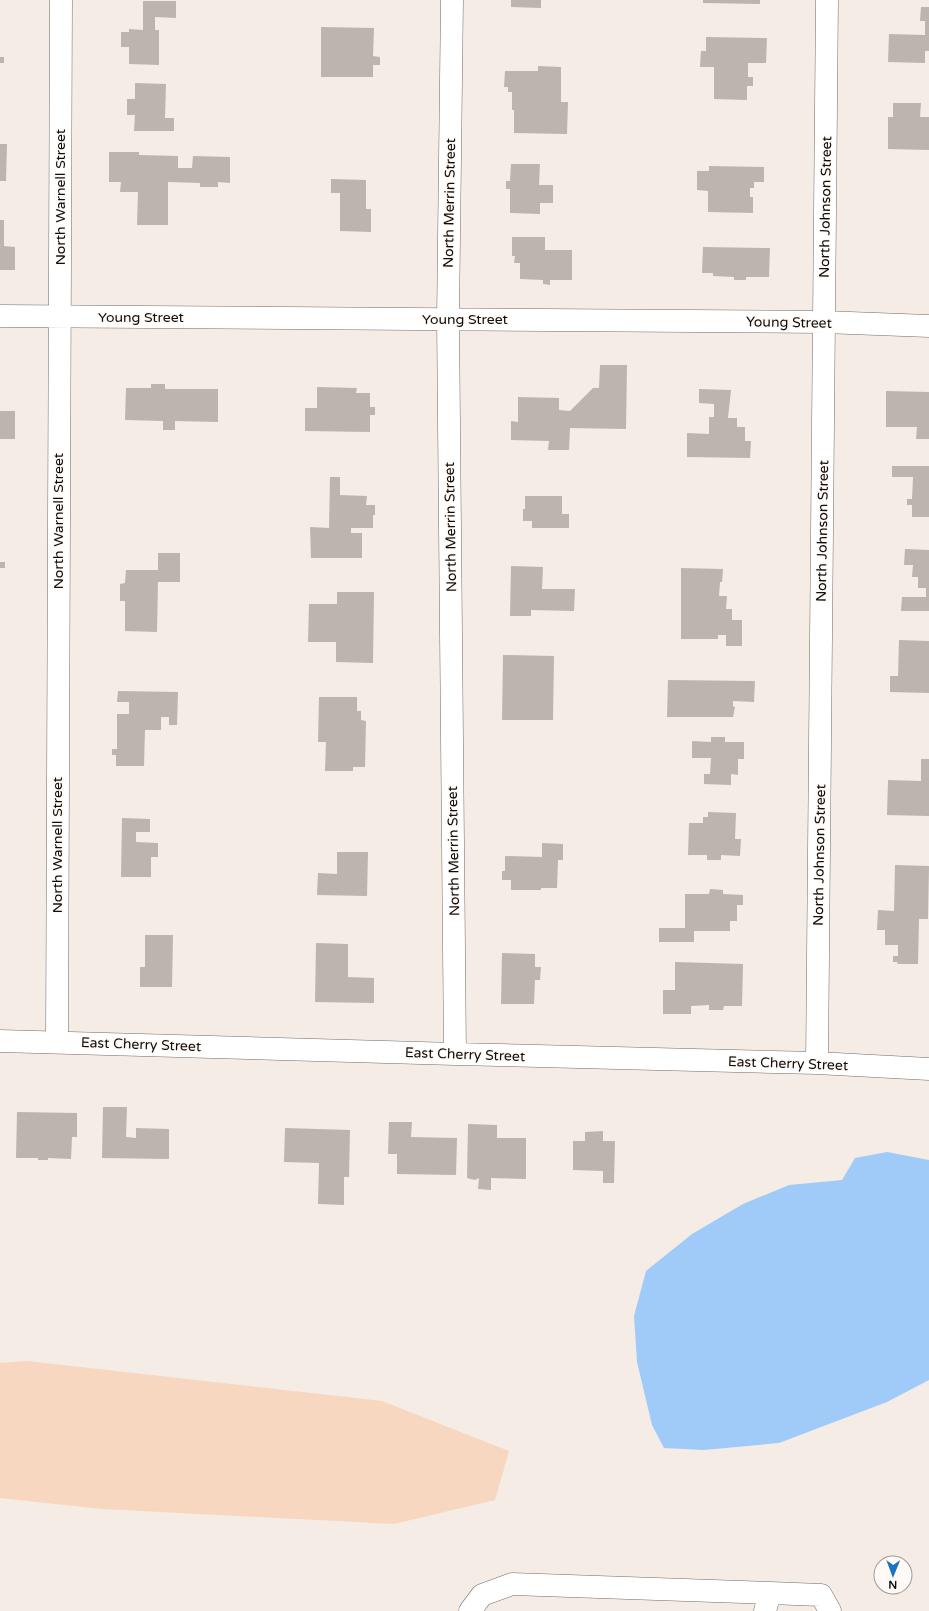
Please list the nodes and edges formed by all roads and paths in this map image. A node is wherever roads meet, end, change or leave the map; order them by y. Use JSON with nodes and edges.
{"nodes":[{"id":1,"x":61,"y":0,"type":"edge"},
{"id":2,"x":452,"y":0,"type":"edge"},
{"id":3,"x":827,"y":0,"type":"edge"},
{"id":4,"x":0,"y":316,"type":"edge"},
{"id":5,"x":59,"y":316,"type":"junction"},
{"id":6,"x":448,"y":319,"type":"junction"},
{"id":7,"x":824,"y":322,"type":"junction"},
{"id":8,"x":929,"y":326,"type":"edge"},
{"id":9,"x":0,"y":1040,"type":"edge"},
{"id":10,"x":57,"y":1042,"type":"junction"},
{"id":11,"x":455,"y":1054,"type":"junction"},
{"id":12,"x":817,"y":1063,"type":"junction"},
{"id":13,"x":929,"y":1069,"type":"edge"},
{"id":14,"x":768,"y":1602,"type":"edge"},
{"id":15,"x":470,"y":1611,"type":"edge"},
{"id":16,"x":830,"y":1611,"type":"edge"}],
"edges":[{"from":1,"to":5,"type":"street","name":"North Warnell Street"},
{"from":2,"to":6,"type":"street","name":"North Merrin Street"},
{"from":3,"to":7,"type":"street","name":"North Johnson Street"},
{"from":4,"to":5,"type":"street","name":"Young Street"},
{"from":5,"to":6,"type":"street","name":"Young Street"},
{"from":5,"to":10,"type":"street","name":"North Warnell Street"},
{"from":6,"to":7,"type":"street","name":"Young Street"},
{"from":6,"to":11,"type":"street","name":"North Merrin Street"},
{"from":7,"to":8,"type":"street","name":"Young Street"},
{"from":7,"to":12,"type":"street","name":"North Johnson Street"},
{"from":9,"to":10,"type":"street","name":"East Cherry Street"},
{"from":10,"to":11,"type":"street","name":"East Cherry Street"},
{"from":11,"to":12,"type":"street","name":"East Cherry Street"},
{"from":12,"to":13,"type":"street","name":"East Cherry Street"},
{"from":14,"to":15,"type":"street"},
{"from":14,"to":16,"type":"street"}]}
